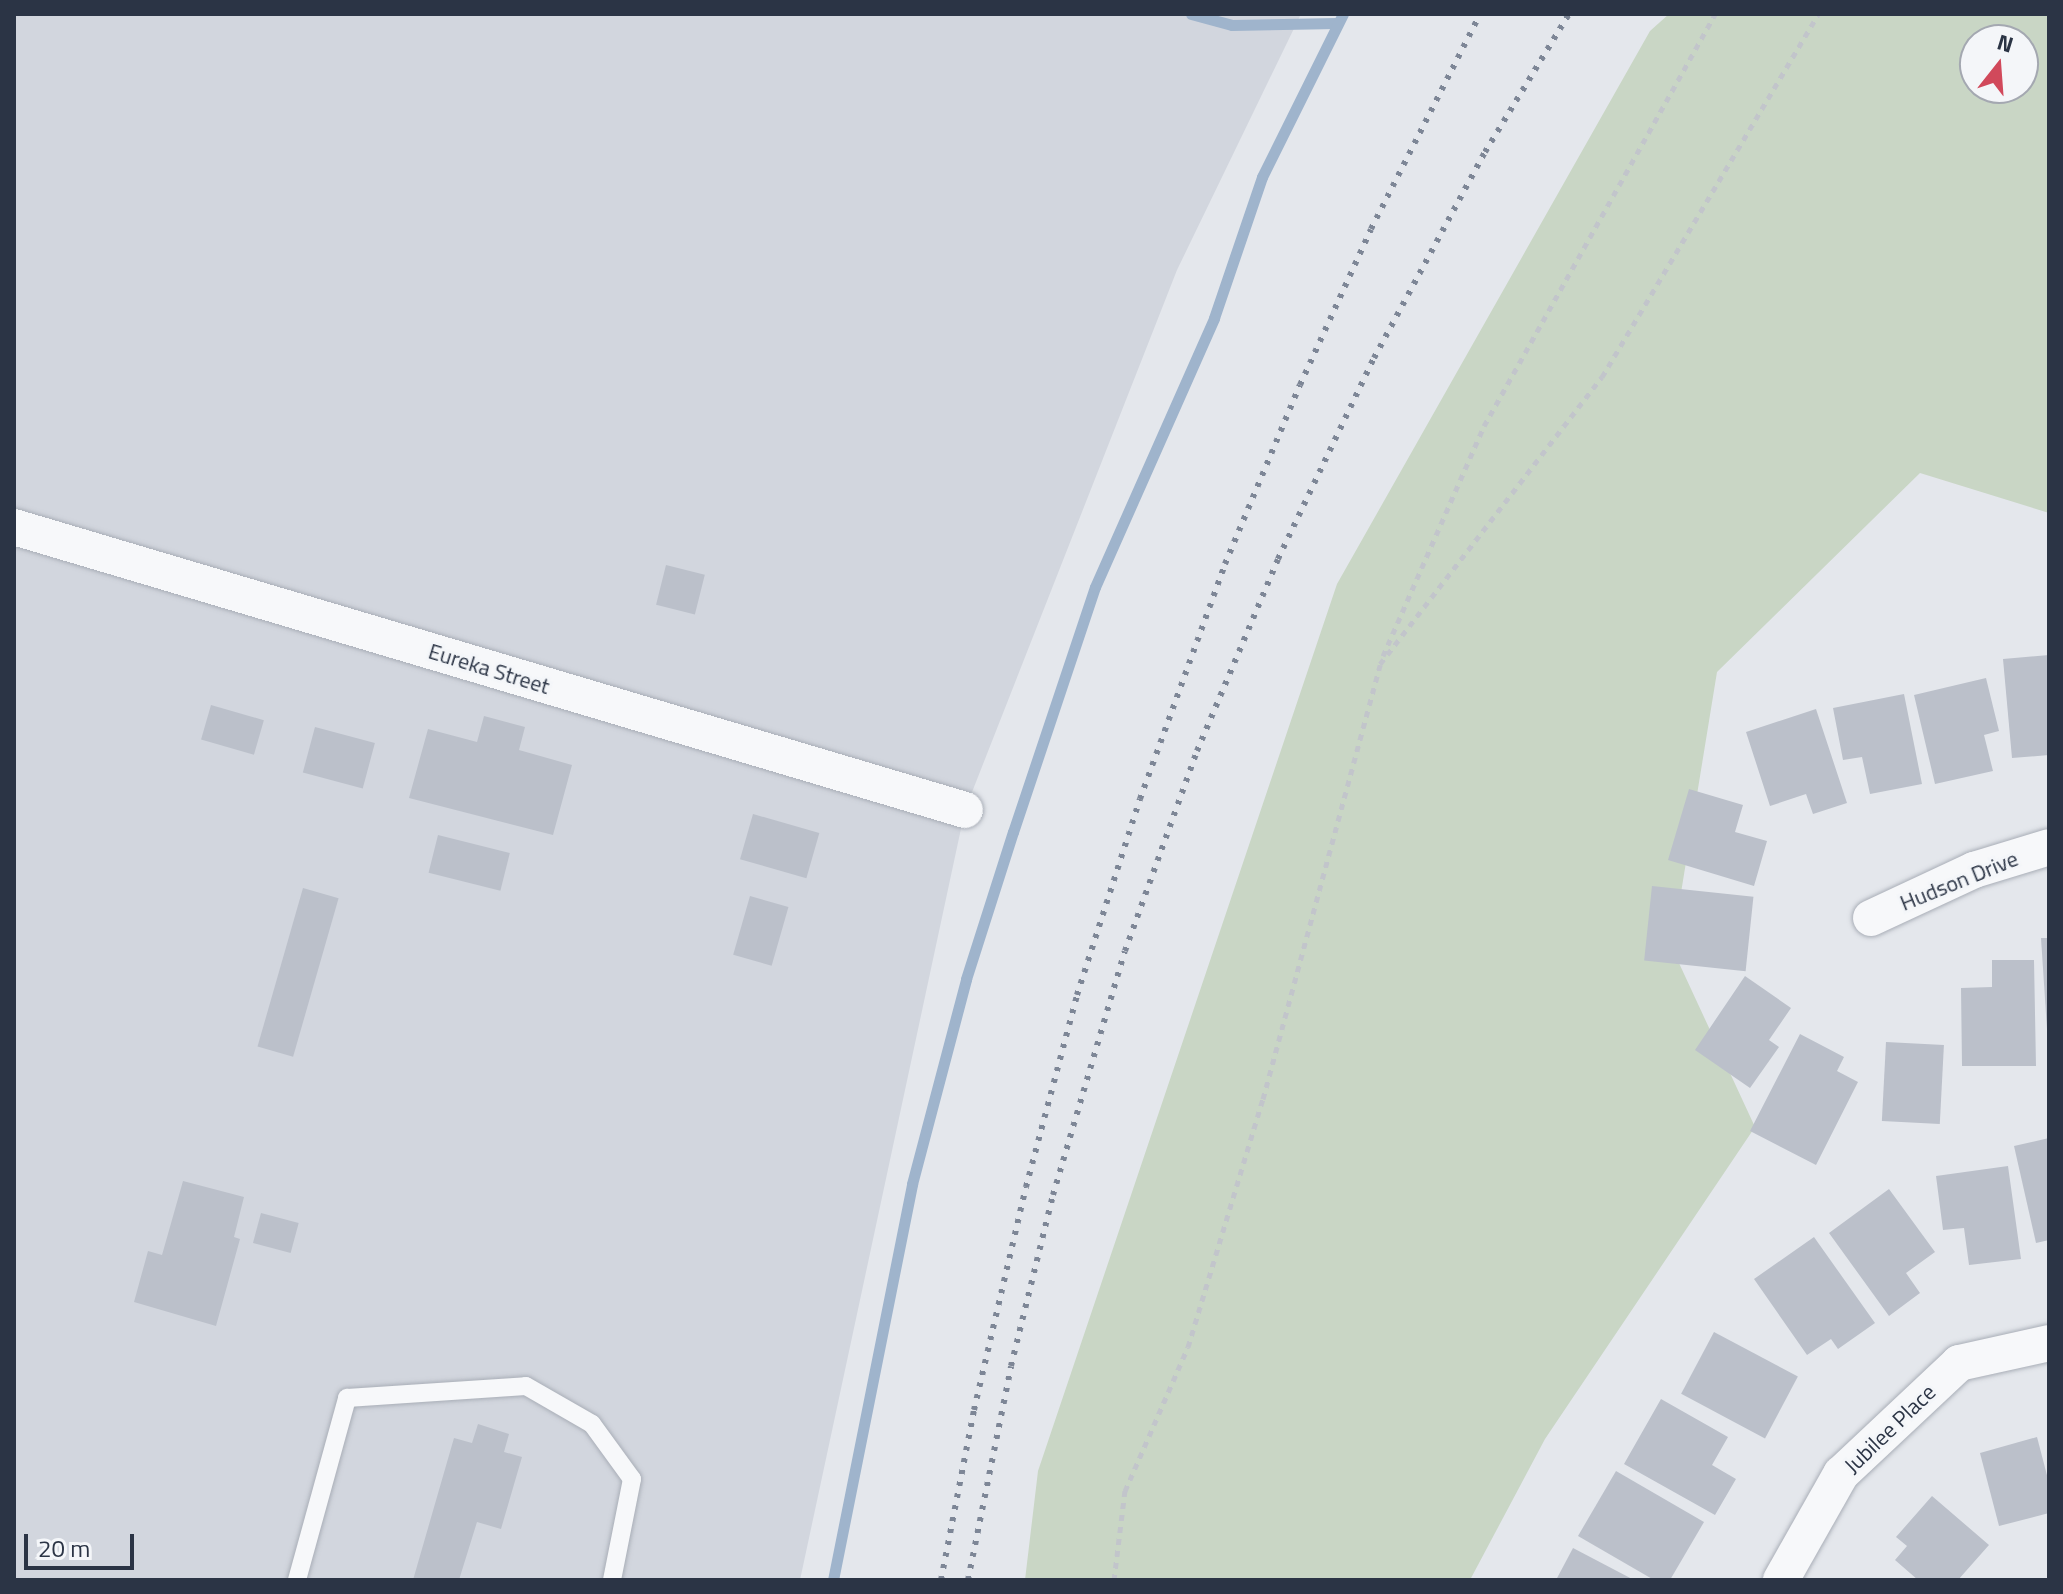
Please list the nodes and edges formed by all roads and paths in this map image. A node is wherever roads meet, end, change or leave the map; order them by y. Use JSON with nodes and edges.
{"nodes":[{"id":1,"x":1715,"y":14,"type":"edge"},
{"id":2,"x":1818,"y":14,"type":"edge"},
{"id":3,"x":14,"y":527,"type":"edge"},
{"id":4,"x":1380,"y":664,"type":"junction"},
{"id":5,"x":965,"y":810,"type":"dead end"},
{"id":6,"x":2049,"y":847,"type":"edge"},
{"id":7,"x":1871,"y":918,"type":"dead end"},
{"id":8,"x":2049,"y":1343,"type":"edge"},
{"id":9,"x":297,"y":1580,"type":"edge"},
{"id":10,"x":612,"y":1580,"type":"edge"},
{"id":11,"x":1114,"y":1580,"type":"edge"},
{"id":12,"x":1781,"y":1580,"type":"edge"}],
"edges":[{"from":1,"to":4,"type":"path"},
{"from":2,"to":4,"type":"path"},
{"from":3,"to":5,"type":"street","name":"Eureka Street"},
{"from":4,"to":11,"type":"path"},
{"from":6,"to":7,"type":"street","name":"Hudson Drive"},
{"from":8,"to":12,"type":"street","name":"Jubilee Place"},
{"from":9,"to":10,"type":"lane"}]}
